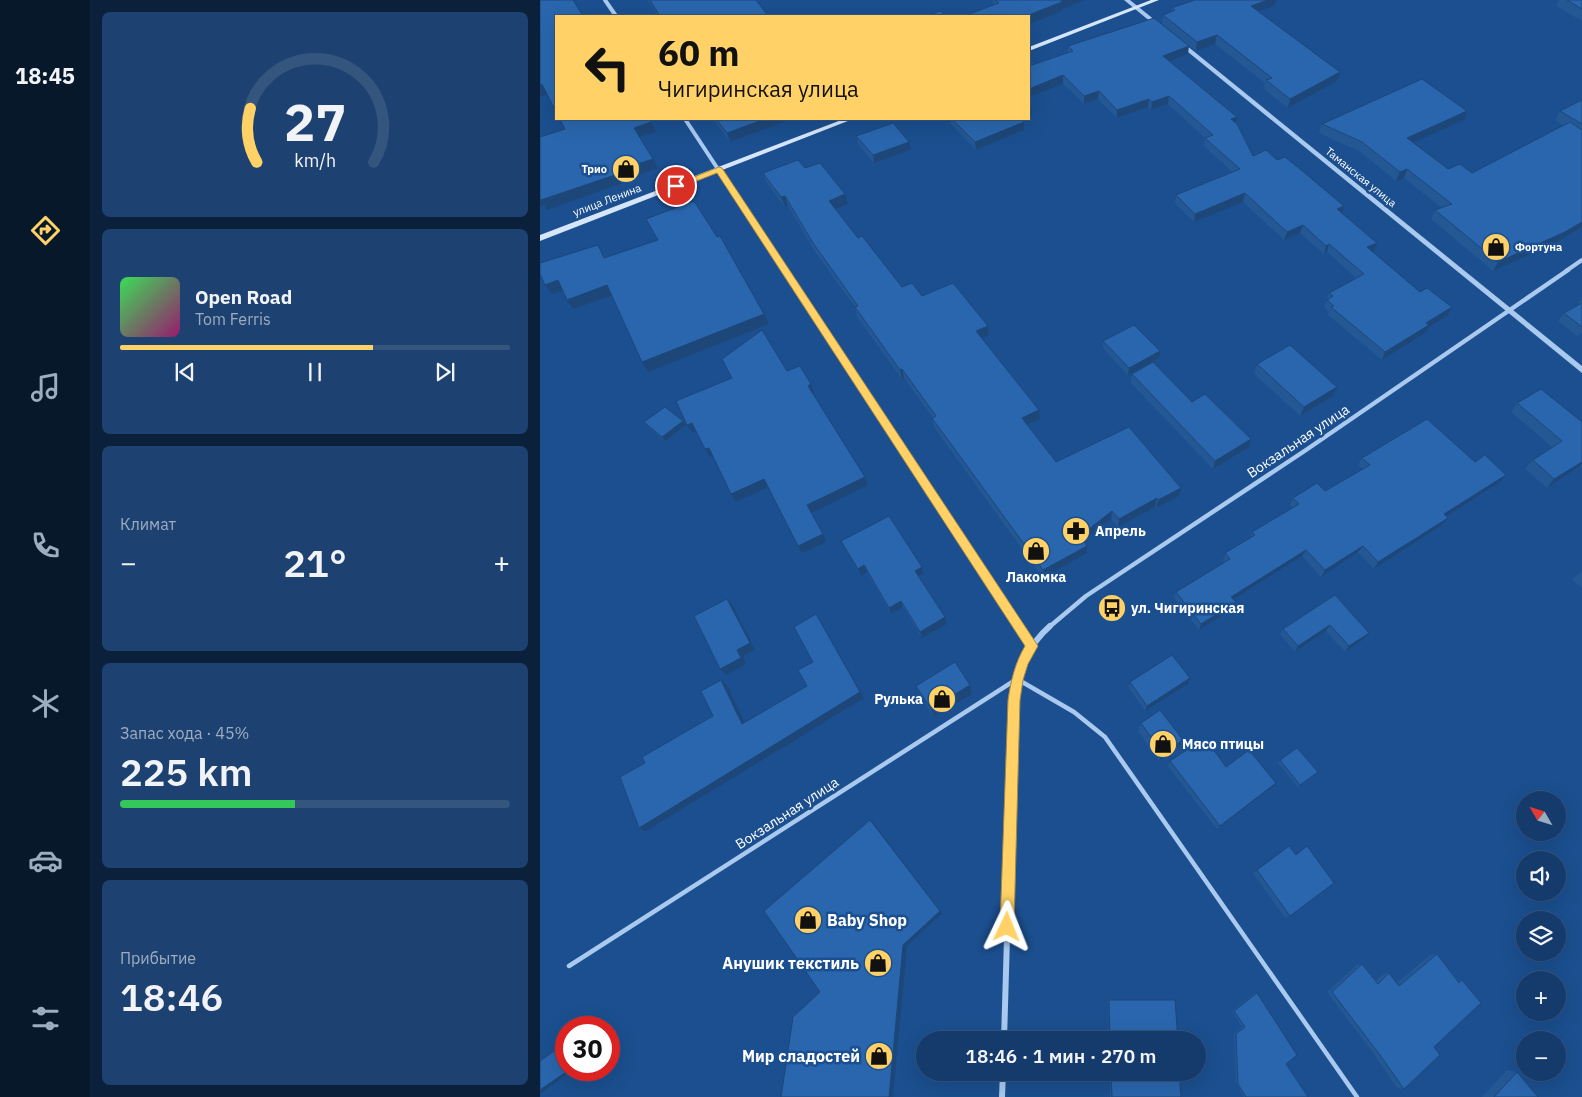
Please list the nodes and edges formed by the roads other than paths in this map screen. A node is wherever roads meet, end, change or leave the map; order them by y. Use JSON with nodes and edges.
{"nodes":[{"id":1,"x":604,"y":0,"type":"edge"},
{"id":2,"x":1127,"y":0,"type":"edge"},
{"id":3,"x":1156,"y":0,"type":"edge"},
{"id":4,"x":1137,"y":8,"type":"junction"},
{"id":5,"x":615,"y":15,"type":"edge"},
{"id":6,"x":1166,"y":31,"type":"edge"},
{"id":7,"x":1174,"y":38,"type":"edge"},
{"id":8,"x":1030,"y":50,"type":"edge"},
{"id":9,"x":686,"y":120,"type":"edge"},
{"id":10,"x":847,"y":120,"type":"edge"},
{"id":11,"x":719,"y":170,"type":"junction"},
{"id":12,"x":540,"y":238,"type":"edge"},
{"id":13,"x":1582,"y":260,"type":"edge"},
{"id":14,"x":1510,"y":311,"type":"junction"},
{"id":15,"x":1582,"y":370,"type":"edge"},
{"id":16,"x":1032,"y":646,"type":"junction"},
{"id":17,"x":1017,"y":680,"type":"junction"},
{"id":18,"x":569,"y":966,"type":"dead end"},
{"id":19,"x":1004,"y":1031,"type":"edge"},
{"id":20,"x":1003,"y":1081,"type":"edge"},
{"id":21,"x":1002,"y":1097,"type":"edge"},
{"id":22,"x":1357,"y":1097,"type":"edge"}],
"edges":[{"from":1,"to":5,"type":"street"},
{"from":2,"to":4,"type":"street"},
{"from":3,"to":4,"type":"main road"},
{"from":4,"to":6,"type":"street"},
{"from":4,"to":8,"type":"main road"},
{"from":7,"to":14,"type":"street","name":"Таманская улица"},
{"from":9,"to":11,"type":"street"},
{"from":10,"to":11,"type":"main road","name":"улица Ленина"},
{"from":11,"to":12,"type":"main road","name":"улица Ленина"},
{"from":11,"to":16,"type":"street"},
{"from":13,"to":14,"type":"street","name":"Вокзальная улица"},
{"from":14,"to":15,"type":"street","name":"Таманская улица"},
{"from":14,"to":16,"type":"street","name":"Вокзальная улица"},
{"from":16,"to":17,"type":"street","name":"Вокзальная улица"},
{"from":17,"to":18,"type":"lane","name":"Вокзальная улица"},
{"from":17,"to":19,"type":"street","name":"Вокзальная улица"},
{"from":17,"to":22,"type":"lane"},
{"from":20,"to":21,"type":"street"}]}
